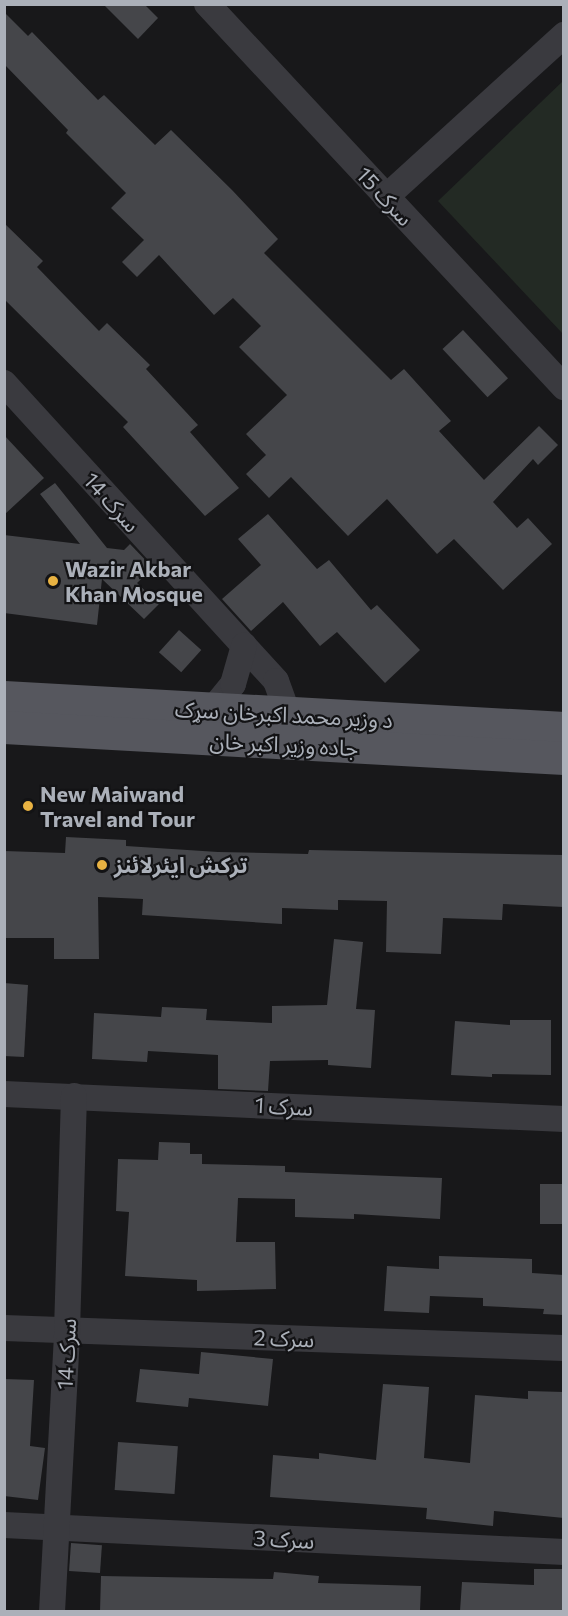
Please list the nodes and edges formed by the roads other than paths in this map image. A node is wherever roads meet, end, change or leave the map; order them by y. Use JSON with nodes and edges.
{"nodes":[{"id":1,"x":207,"y":4,"type":"edge"},
{"id":2,"x":564,"y":35,"type":"edge"},
{"id":3,"x":386,"y":197,"type":"junction"},
{"id":4,"x":4,"y":383,"type":"edge"},
{"id":5,"x":564,"y":387,"type":"edge"},
{"id":6,"x":244,"y":646,"type":"junction"},
{"id":7,"x":4,"y":697,"type":"edge"},
{"id":8,"x":212,"y":710,"type":"junction"},
{"id":9,"x":288,"y":714,"type":"junction"},
{"id":10,"x":4,"y":727,"type":"edge"},
{"id":11,"x":564,"y":728,"type":"edge"},
{"id":12,"x":564,"y":758,"type":"edge"},
{"id":13,"x":4,"y":1094,"type":"edge"},
{"id":14,"x":74,"y":1096,"type":"junction"},
{"id":15,"x":564,"y":1119,"type":"edge"},
{"id":16,"x":4,"y":1328,"type":"edge"},
{"id":17,"x":67,"y":1331,"type":"junction"},
{"id":18,"x":564,"y":1348,"type":"edge"},
{"id":19,"x":4,"y":1525,"type":"edge"},
{"id":20,"x":57,"y":1528,"type":"junction"},
{"id":21,"x":564,"y":1552,"type":"edge"},
{"id":22,"x":52,"y":1611,"type":"edge"}],
"edges":[{"from":1,"to":3,"type":"street","name":"سرک 15"},
{"from":2,"to":3,"type":"street"},
{"from":3,"to":5,"type":"street","name":"سرک 15"},
{"from":4,"to":6,"type":"street","name":"سرک 14"},
{"from":6,"to":8,"type":"street"},
{"from":6,"to":9,"type":"street","name":"سرک 14"},
{"from":7,"to":8,"type":"main road","name":"د وزیر محمد اکبرخان سړک"},
{"from":8,"to":9,"type":"main road","name":"د وزیر محمد اکبرخان سړک"},
{"from":9,"to":11,"type":"main road","name":"د وزیر محمد اکبرخان سړک"},
{"from":10,"to":12,"type":"main road","name":"جاده وزیر اکبر خان"},
{"from":13,"to":14,"type":"street","name":"سرک 1"},
{"from":14,"to":15,"type":"street","name":"سرک 1"},
{"from":14,"to":17,"type":"street","name":"سرک 14"},
{"from":16,"to":17,"type":"street","name":"سرک 2"},
{"from":17,"to":18,"type":"street","name":"سرک 2"},
{"from":17,"to":20,"type":"street","name":"سرک 14"},
{"from":19,"to":20,"type":"street","name":"سرک 3"},
{"from":20,"to":21,"type":"street","name":"سرک 3"},
{"from":20,"to":22,"type":"street","name":"سرک 14"}]}
